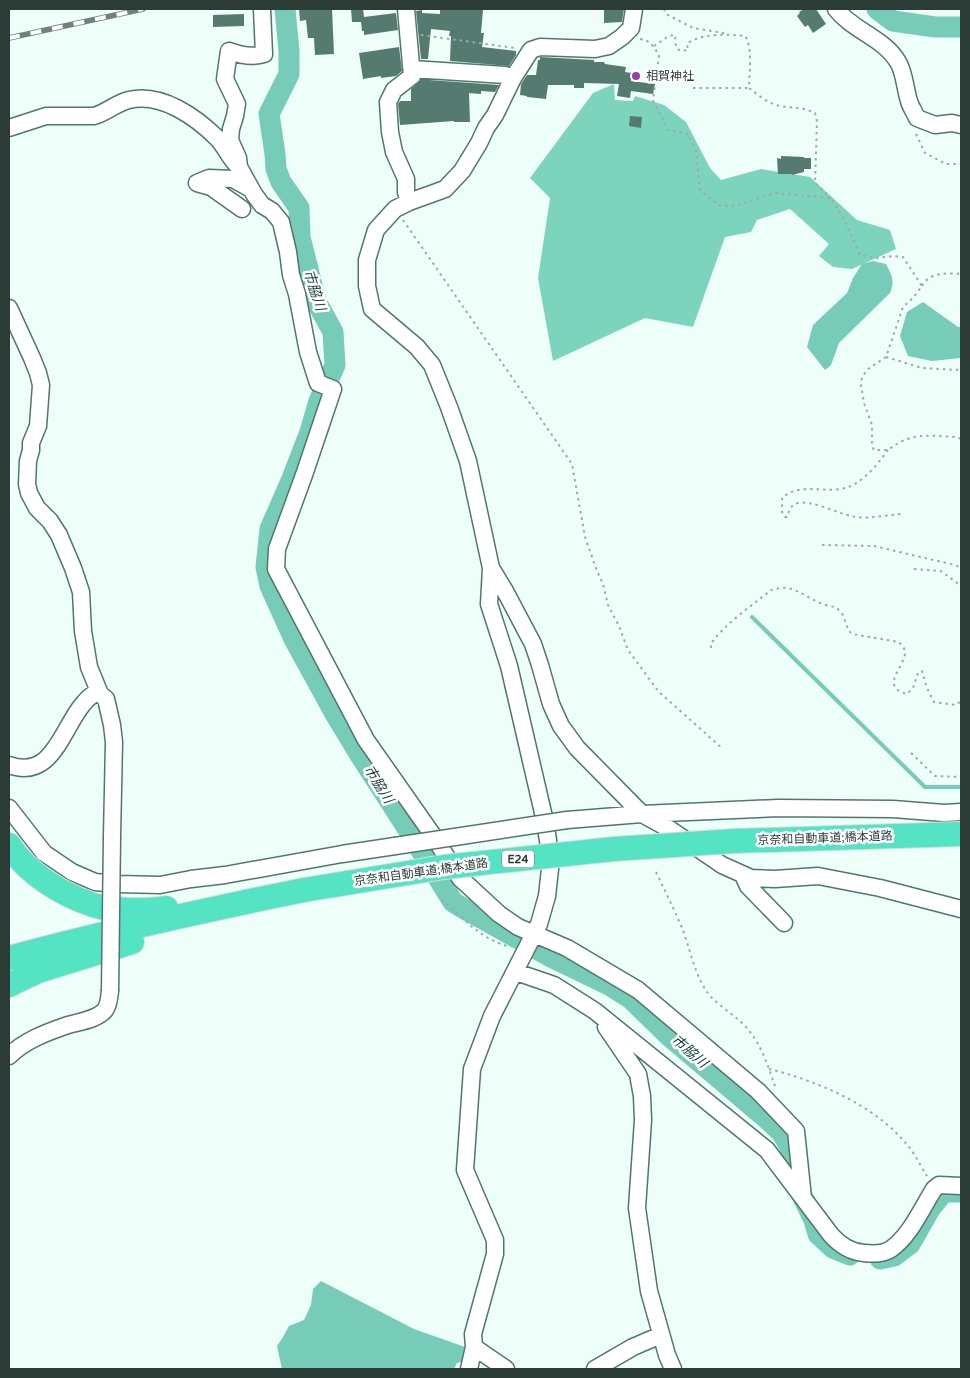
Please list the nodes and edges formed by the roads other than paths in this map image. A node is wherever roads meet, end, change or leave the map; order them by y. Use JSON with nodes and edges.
{"nodes":[{"id":1,"x":262,"y":9,"type":"edge"},
{"id":2,"x":406,"y":9,"type":"edge"},
{"id":3,"x":634,"y":9,"type":"edge"},
{"id":4,"x":836,"y":9,"type":"edge"},
{"id":5,"x":412,"y":69,"type":"junction"},
{"id":6,"x":513,"y":78,"type":"junction"},
{"id":7,"x":961,"y":125,"type":"edge"},
{"id":8,"x":9,"y":128,"type":"edge"},
{"id":9,"x":239,"y":168,"type":"junction"},
{"id":10,"x":251,"y":189,"type":"junction"},
{"id":11,"x":402,"y":206,"type":"junction"},
{"id":12,"x":242,"y":209,"type":"dead end"},
{"id":13,"x":9,"y":308,"type":"edge"},
{"id":14,"x":491,"y":568,"type":"junction"},
{"id":15,"x":100,"y":694,"type":"junction"},
{"id":16,"x":9,"y":766,"type":"edge"},
{"id":17,"x":9,"y":808,"type":"edge"},
{"id":18,"x":961,"y":812,"type":"edge"},
{"id":19,"x":642,"y":814,"type":"junction"},
{"id":20,"x":961,"y":834,"type":"edge"},
{"id":21,"x":9,"y":845,"type":"edge"},
{"id":22,"x":743,"y":874,"type":"junction"},
{"id":23,"x":272,"y":897,"type":"junction"},
{"id":24,"x":222,"y":907,"type":"junction"},
{"id":25,"x":961,"y":909,"type":"edge"},
{"id":26,"x":784,"y":923,"type":"dead end"},
{"id":27,"x":534,"y":934,"type":"junction"},
{"id":28,"x":9,"y":958,"type":"edge"},
{"id":29,"x":516,"y":972,"type":"junction"},
{"id":30,"x":9,"y":985,"type":"edge"},
{"id":31,"x":595,"y":1011,"type":"junction"},
{"id":32,"x":9,"y":1056,"type":"edge"},
{"id":33,"x":961,"y":1186,"type":"edge"},
{"id":34,"x":803,"y":1198,"type":"junction"},
{"id":35,"x":661,"y":1335,"type":"junction"},
{"id":36,"x":474,"y":1347,"type":"junction"},
{"id":37,"x":469,"y":1369,"type":"edge"},
{"id":38,"x":506,"y":1369,"type":"edge"},
{"id":39,"x":595,"y":1369,"type":"edge"},
{"id":40,"x":673,"y":1369,"type":"edge"}],
"edges":[{"from":1,"to":9,"type":"street"},
{"from":2,"to":5,"type":"street"},
{"from":3,"to":6,"type":"street"},
{"from":4,"to":7,"type":"street"},
{"from":5,"to":6,"type":"street"},
{"from":5,"to":11,"type":"street"},
{"from":6,"to":11,"type":"street"},
{"from":8,"to":9,"type":"street"},
{"from":9,"to":10,"type":"street"},
{"from":10,"to":12,"type":"street"},
{"from":10,"to":27,"type":"street"},
{"from":11,"to":14,"type":"street"},
{"from":13,"to":15,"type":"street"},
{"from":14,"to":19,"type":"street"},
{"from":14,"to":27,"type":"street"},
{"from":15,"to":16,"type":"street"},
{"from":15,"to":32,"type":"street","bridge":true},
{"from":17,"to":19,"type":"street","bridge":true},
{"from":18,"to":19,"type":"street"},
{"from":19,"to":22,"type":"street"},
{"from":20,"to":23,"type":"highway","name":"京奈和自動車道;橋本道路","number":"E24","bridge":true},
{"from":21,"to":24,"type":"highway"},
{"from":22,"to":25,"type":"street"},
{"from":22,"to":26,"type":"street"},
{"from":23,"to":24,"type":"highway","name":"京奈和自動車道;橋本道路","number":"E24"},
{"from":23,"to":30,"type":"highway"},
{"from":24,"to":28,"type":"highway","name":"京奈和自動車道;橋本道路","number":"E24"},
{"from":27,"to":29,"type":"street"},
{"from":27,"to":34,"type":"street"},
{"from":29,"to":31,"type":"street"},
{"from":29,"to":36,"type":"street"},
{"from":31,"to":34,"type":"street"},
{"from":31,"to":35,"type":"street"},
{"from":33,"to":34,"type":"street"},
{"from":35,"to":39,"type":"street"},
{"from":35,"to":40,"type":"street"},
{"from":36,"to":37,"type":"street"},
{"from":36,"to":38,"type":"street"}]}
